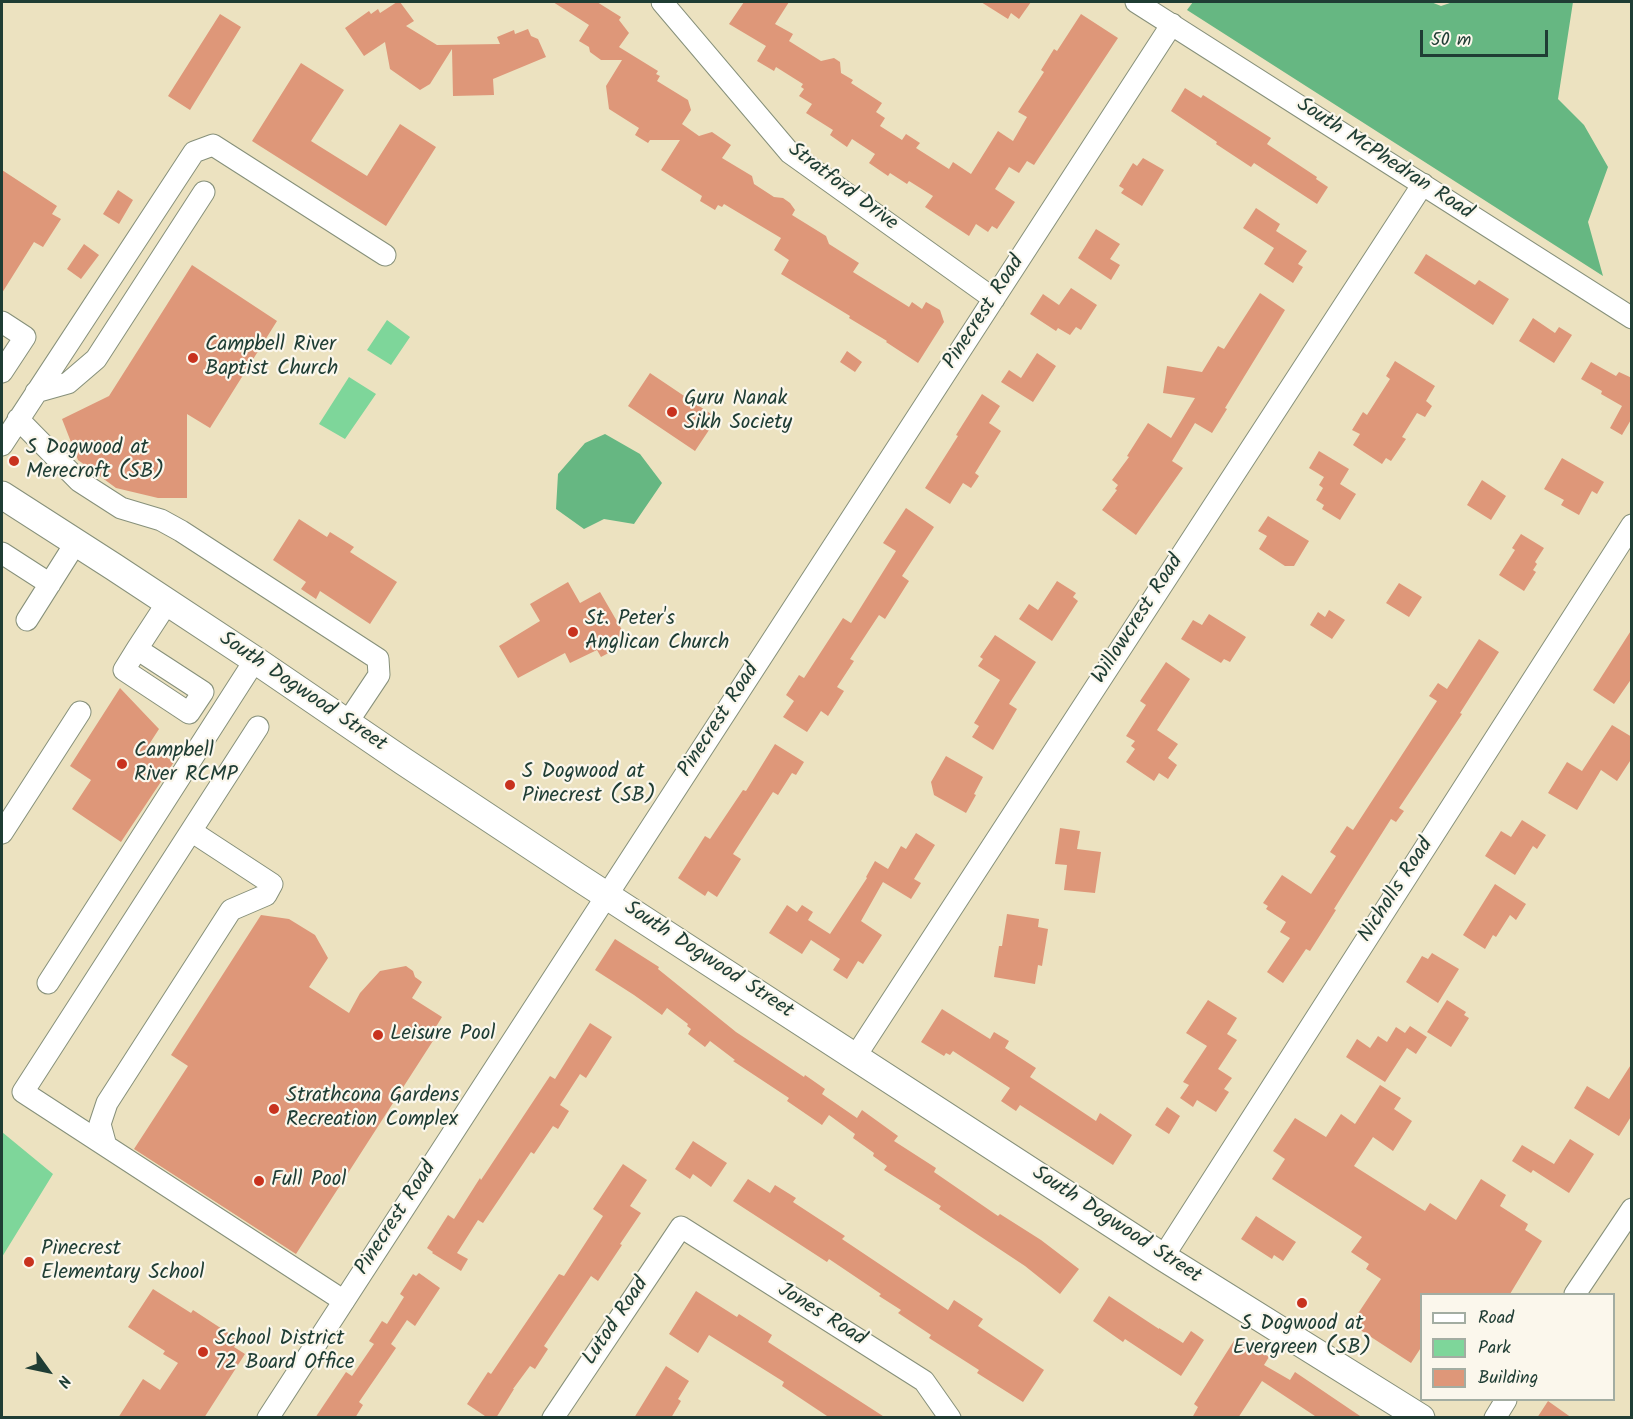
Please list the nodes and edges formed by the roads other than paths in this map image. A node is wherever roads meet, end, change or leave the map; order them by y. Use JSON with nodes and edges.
{"nodes":[{"id":1,"x":662,"y":2,"type":"edge"},
{"id":2,"x":1136,"y":2,"type":"edge"},
{"id":3,"x":1172,"y":24,"type":"junction"},
{"id":4,"x":1423,"y":184,"type":"junction"},
{"id":5,"x":204,"y":192,"type":"dead end"},
{"id":6,"x":385,"y":255,"type":"dead end"},
{"id":7,"x":994,"y":299,"type":"junction"},
{"id":8,"x":1632,"y":318,"type":"edge"},
{"id":9,"x":2,"y":322,"type":"edge"},
{"id":10,"x":2,"y":372,"type":"edge"},
{"id":11,"x":36,"y":392,"type":"junction"},
{"id":12,"x":18,"y":419,"type":"junction"},
{"id":13,"x":2,"y":445,"type":"edge"},
{"id":14,"x":2,"y":495,"type":"edge"},
{"id":15,"x":1632,"y":525,"type":"edge"},
{"id":16,"x":75,"y":544,"type":"junction"},
{"id":17,"x":2,"y":553,"type":"edge"},
{"id":18,"x":50,"y":584,"type":"junction"},
{"id":19,"x":167,"y":603,"type":"junction"},
{"id":20,"x":27,"y":620,"type":"dead end"},
{"id":21,"x":137,"y":649,"type":"dead end"},
{"id":22,"x":255,"y":660,"type":"junction"},
{"id":23,"x":80,"y":712,"type":"dead end"},
{"id":24,"x":347,"y":723,"type":"junction"},
{"id":25,"x":258,"y":727,"type":"dead end"},
{"id":26,"x":191,"y":831,"type":"junction"},
{"id":27,"x":2,"y":833,"type":"edge"},
{"id":28,"x":607,"y":896,"type":"junction"},
{"id":29,"x":48,"y":983,"type":"dead end"},
{"id":30,"x":855,"y":1057,"type":"junction"},
{"id":31,"x":106,"y":1146,"type":"junction"},
{"id":32,"x":1632,"y":1209,"type":"edge"},
{"id":33,"x":681,"y":1227,"type":"joint"},
{"id":34,"x":1163,"y":1257,"type":"junction"},
{"id":35,"x":1576,"y":1293,"type":"edge"},
{"id":36,"x":344,"y":1301,"type":"junction"},
{"id":37,"x":1505,"y":1401,"type":"edge"},
{"id":38,"x":268,"y":1418,"type":"edge"},
{"id":39,"x":553,"y":1418,"type":"edge"},
{"id":40,"x":950,"y":1418,"type":"edge"},
{"id":41,"x":1421,"y":1418,"type":"edge"},
{"id":42,"x":1495,"y":1418,"type":"edge"}],
"edges":[{"from":1,"to":7,"type":"street","name":"Stratford Drive"},
{"from":2,"to":3,"type":"street","name":"South McPhedran Road"},
{"from":3,"to":4,"type":"street","name":"South McPhedran Road"},
{"from":3,"to":7,"type":"street","name":"Pinecrest Road"},
{"from":4,"to":8,"type":"street","name":"South McPhedran Road"},
{"from":4,"to":30,"type":"street","name":"Willowcrest Road"},
{"from":5,"to":11,"type":"street"},
{"from":6,"to":11,"type":"street"},
{"from":7,"to":28,"type":"street","name":"Pinecrest Road"},
{"from":9,"to":10,"type":"street"},
{"from":11,"to":12,"type":"street"},
{"from":12,"to":13,"type":"street"},
{"from":12,"to":24,"type":"street"},
{"from":14,"to":16,"type":"main road","name":"South Dogwood Street"},
{"from":15,"to":34,"type":"street","name":"Nicholls Road"},
{"from":16,"to":18,"type":"street"},
{"from":16,"to":19,"type":"main road","name":"South Dogwood Street"},
{"from":17,"to":18,"type":"street"},
{"from":18,"to":20,"type":"street"},
{"from":19,"to":21,"type":"street"},
{"from":19,"to":22,"type":"main road","name":"South Dogwood Street"},
{"from":22,"to":24,"type":"main road","name":"South Dogwood Street"},
{"from":22,"to":29,"type":"street"},
{"from":23,"to":27,"type":"street"},
{"from":24,"to":28,"type":"main road","name":"South Dogwood Street"},
{"from":25,"to":26,"type":"street"},
{"from":26,"to":31,"type":"street"},
{"from":26,"to":31,"type":"street"},
{"from":28,"to":30,"type":"main road","name":"South Dogwood Street"},
{"from":28,"to":36,"type":"street","name":"Pinecrest Road"},
{"from":30,"to":34,"type":"main road","name":"South Dogwood Street"},
{"from":31,"to":36,"type":"street"},
{"from":32,"to":35,"type":"street"},
{"from":33,"to":39,"type":"street","name":"Lutod Road"},
{"from":33,"to":40,"type":"street","name":"Jones Road"},
{"from":34,"to":41,"type":"main road","name":"South Dogwood Street"},
{"from":36,"to":38,"type":"street","name":"Pinecrest Road"},
{"from":37,"to":42,"type":"street"}]}
